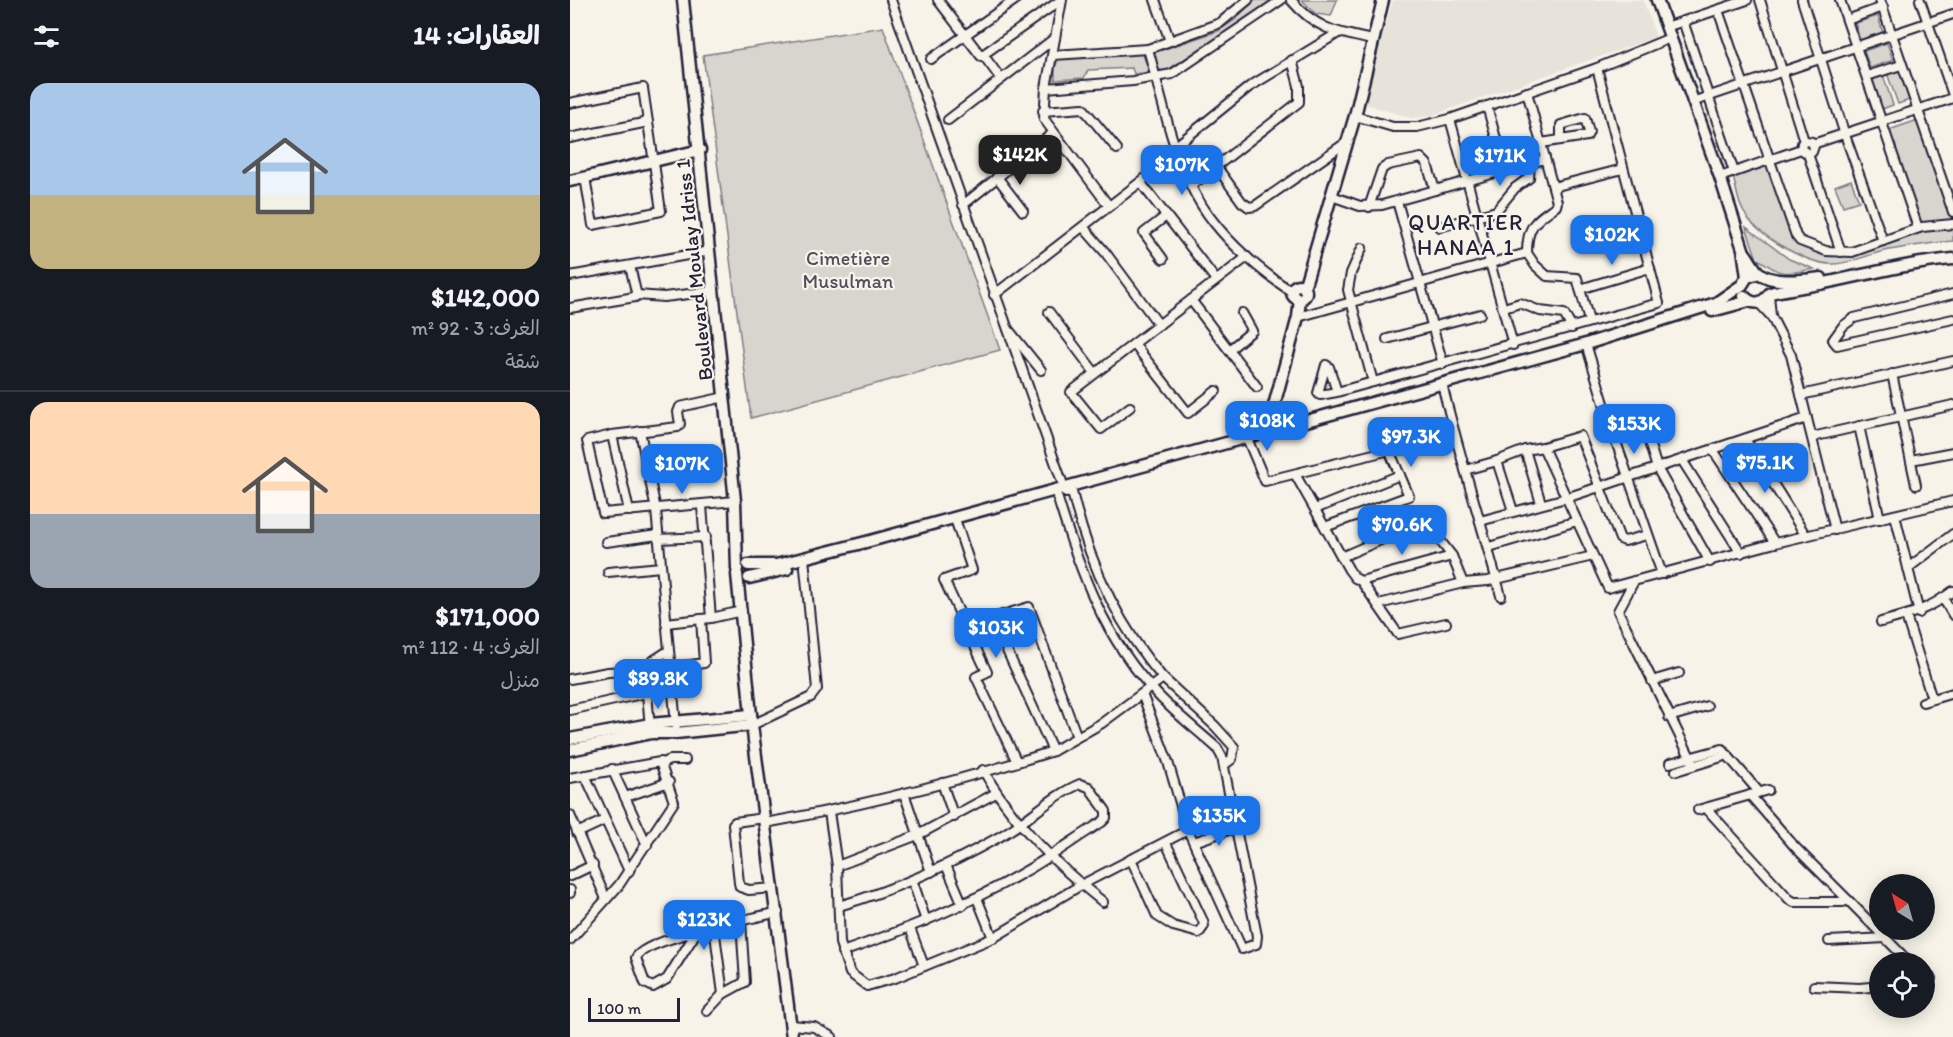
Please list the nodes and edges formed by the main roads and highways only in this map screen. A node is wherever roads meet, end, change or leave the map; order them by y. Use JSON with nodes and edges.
{"nodes":[{"id":1,"x":683,"y":0,"type":"edge"},
{"id":2,"x":1383,"y":0,"type":"edge"},
{"id":3,"x":1657,"y":0,"type":"edge"},
{"id":4,"x":700,"y":150,"type":"junction"},
{"id":5,"x":570,"y":181,"type":"edge"},
{"id":6,"x":1743,"y":249,"type":"junction"},
{"id":7,"x":1953,"y":253,"type":"edge"},
{"id":8,"x":1953,"y":259,"type":"edge"},
{"id":9,"x":1763,"y":275,"type":"junction"},
{"id":10,"x":1744,"y":281,"type":"junction"},
{"id":11,"x":1770,"y":294,"type":"junction"},
{"id":12,"x":1754,"y":302,"type":"junction"},
{"id":13,"x":1587,"y":347,"type":"junction"},
{"id":14,"x":1266,"y":435,"type":"junction"},
{"id":15,"x":1198,"y":454,"type":"junction"},
{"id":16,"x":805,"y":561,"type":"junction"},
{"id":17,"x":742,"y":568,"type":"junction"},
{"id":18,"x":748,"y":578,"type":"junction"},
{"id":19,"x":742,"y":611,"type":"junction"},
{"id":20,"x":752,"y":720,"type":"junction"},
{"id":21,"x":650,"y":729,"type":"junction"},
{"id":22,"x":570,"y":739,"type":"edge"},
{"id":23,"x":570,"y":750,"type":"edge"},
{"id":24,"x":792,"y":1031,"type":"edge"}],
"edges":[{"from":1,"to":4,"type":"main road","name":"Boulevard Moulay Idriss 1"},
{"from":2,"to":14,"type":"main road"},
{"from":3,"to":6,"type":"main road"},
{"from":4,"to":5,"type":"main road"},
{"from":4,"to":17,"type":"main road","name":"Boulevard Moulay Idriss 1"},
{"from":6,"to":9,"type":"main road"},
{"from":6,"to":10,"type":"main road"},
{"from":7,"to":9,"type":"main road"},
{"from":8,"to":11,"type":"main road"},
{"from":9,"to":10,"type":"main road"},
{"from":9,"to":11,"type":"main road"},
{"from":10,"to":12,"type":"main road"},
{"from":10,"to":13,"type":"main road"},
{"from":11,"to":12,"type":"main road"},
{"from":12,"to":13,"type":"main road"},
{"from":13,"to":14,"type":"main road"},
{"from":14,"to":15,"type":"main road"},
{"from":14,"to":15,"type":"main road"},
{"from":15,"to":16,"type":"main road"},
{"from":16,"to":17,"type":"main road"},
{"from":16,"to":18,"type":"main road"},
{"from":17,"to":18,"type":"main road"},
{"from":17,"to":19,"type":"main road"},
{"from":18,"to":19,"type":"main road"},
{"from":19,"to":20,"type":"main road"},
{"from":20,"to":21,"type":"main road"},
{"from":20,"to":24,"type":"main road"},
{"from":21,"to":22,"type":"main road"},
{"from":21,"to":23,"type":"main road"}]}
